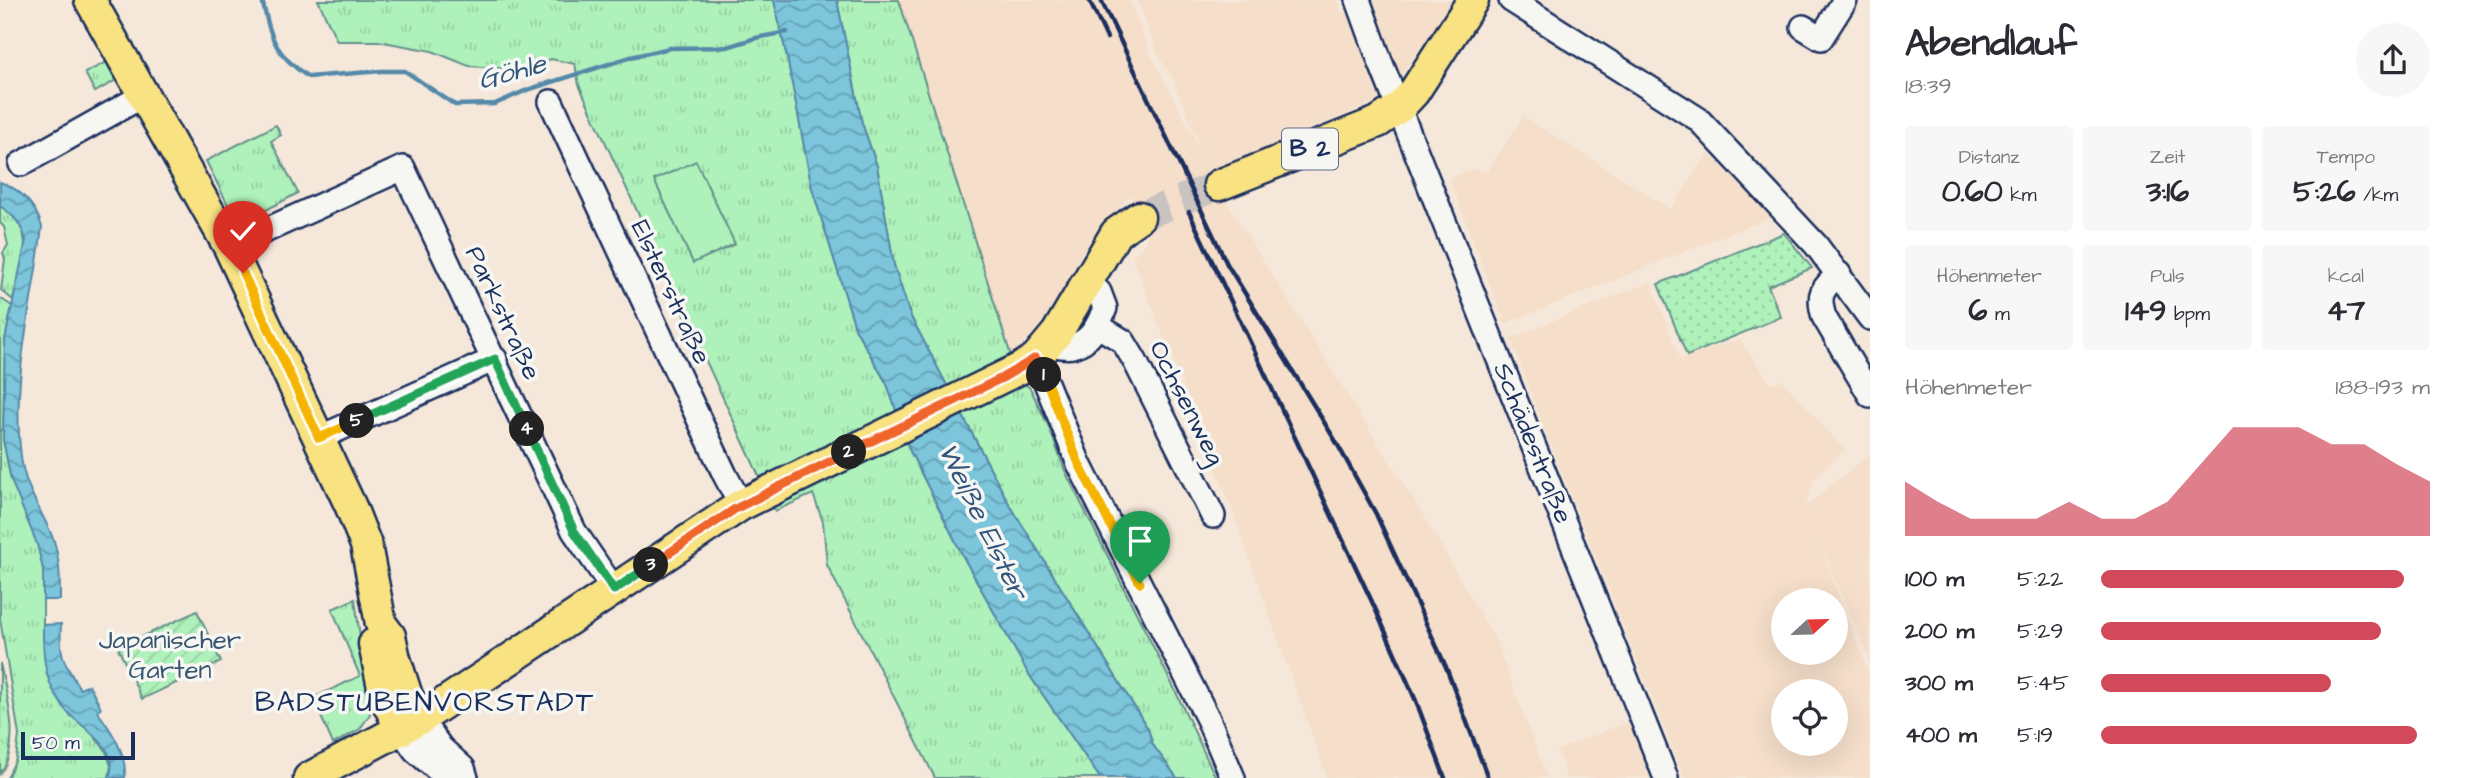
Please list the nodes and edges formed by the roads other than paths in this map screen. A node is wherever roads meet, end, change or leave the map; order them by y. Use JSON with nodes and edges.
{"nodes":[{"id":1,"x":90,"y":0,"type":"edge"},
{"id":2,"x":1359,"y":0,"type":"edge"},
{"id":3,"x":1473,"y":0,"type":"edge"},
{"id":4,"x":1511,"y":0,"type":"edge"},
{"id":5,"x":1845,"y":0,"type":"edge"},
{"id":6,"x":1821,"y":38,"type":"dead end"},
{"id":7,"x":144,"y":95,"type":"junction"},
{"id":8,"x":551,"y":102,"type":"dead end"},
{"id":9,"x":1400,"y":107,"type":"junction"},
{"id":10,"x":21,"y":164,"type":"dead end"},
{"id":11,"x":1219,"y":186,"type":"tunnel mouth"},
{"id":12,"x":1139,"y":217,"type":"tunnel mouth"},
{"id":13,"x":229,"y":247,"type":"junction"},
{"id":14,"x":1839,"y":274,"type":"junction"},
{"id":15,"x":1087,"y":281,"type":"junction"},
{"id":16,"x":1870,"y":318,"type":"edge"},
{"id":17,"x":1098,"y":326,"type":"junction"},
{"id":18,"x":1043,"y":351,"type":"junction"},
{"id":19,"x":495,"y":359,"type":"junction"},
{"id":20,"x":1870,"y":395,"type":"edge"},
{"id":21,"x":319,"y":438,"type":"junction"},
{"id":22,"x":741,"y":505,"type":"junction"},
{"id":23,"x":1213,"y":516,"type":"dead end"},
{"id":24,"x":614,"y":590,"type":"junction"},
{"id":25,"x":410,"y":724,"type":"junction"},
{"id":26,"x":309,"y":778,"type":"edge"},
{"id":27,"x":447,"y":778,"type":"edge"},
{"id":28,"x":466,"y":778,"type":"edge"},
{"id":29,"x":1233,"y":778,"type":"edge"},
{"id":30,"x":1666,"y":778,"type":"edge"}],
"edges":[{"from":1,"to":7,"type":"main road"},
{"from":2,"to":9,"type":"street","name":"Schädestraße"},
{"from":3,"to":9,"type":"main road","number":"B 2"},
{"from":4,"to":14,"type":"street"},
{"from":5,"to":6,"type":"street"},
{"from":7,"to":10,"type":"street"},
{"from":7,"to":13,"type":"main road"},
{"from":8,"to":22,"type":"street","name":"Elsterstraße"},
{"from":9,"to":11,"type":"main road","number":"B 2"},
{"from":9,"to":30,"type":"street","name":"Schädestraße"},
{"from":12,"to":15,"type":"main road"},
{"from":13,"to":19,"type":"street","name":"Parkstraße"},
{"from":13,"to":21,"type":"main road"},
{"from":14,"to":16,"type":"street"},
{"from":14,"to":20,"type":"street"},
{"from":15,"to":17,"type":"street"},
{"from":15,"to":18,"type":"main road"},
{"from":17,"to":18,"type":"street"},
{"from":17,"to":23,"type":"street","name":"Ochsenweg"},
{"from":18,"to":22,"type":"main road"},
{"from":18,"to":29,"type":"street"},
{"from":19,"to":21,"type":"street"},
{"from":19,"to":24,"type":"street","name":"Parkstraße"},
{"from":21,"to":25,"type":"main road"},
{"from":22,"to":24,"type":"main road"},
{"from":24,"to":25,"type":"main road"},
{"from":25,"to":26,"type":"main road"},
{"from":25,"to":27,"type":"street"},
{"from":25,"to":28,"type":"street"}]}
